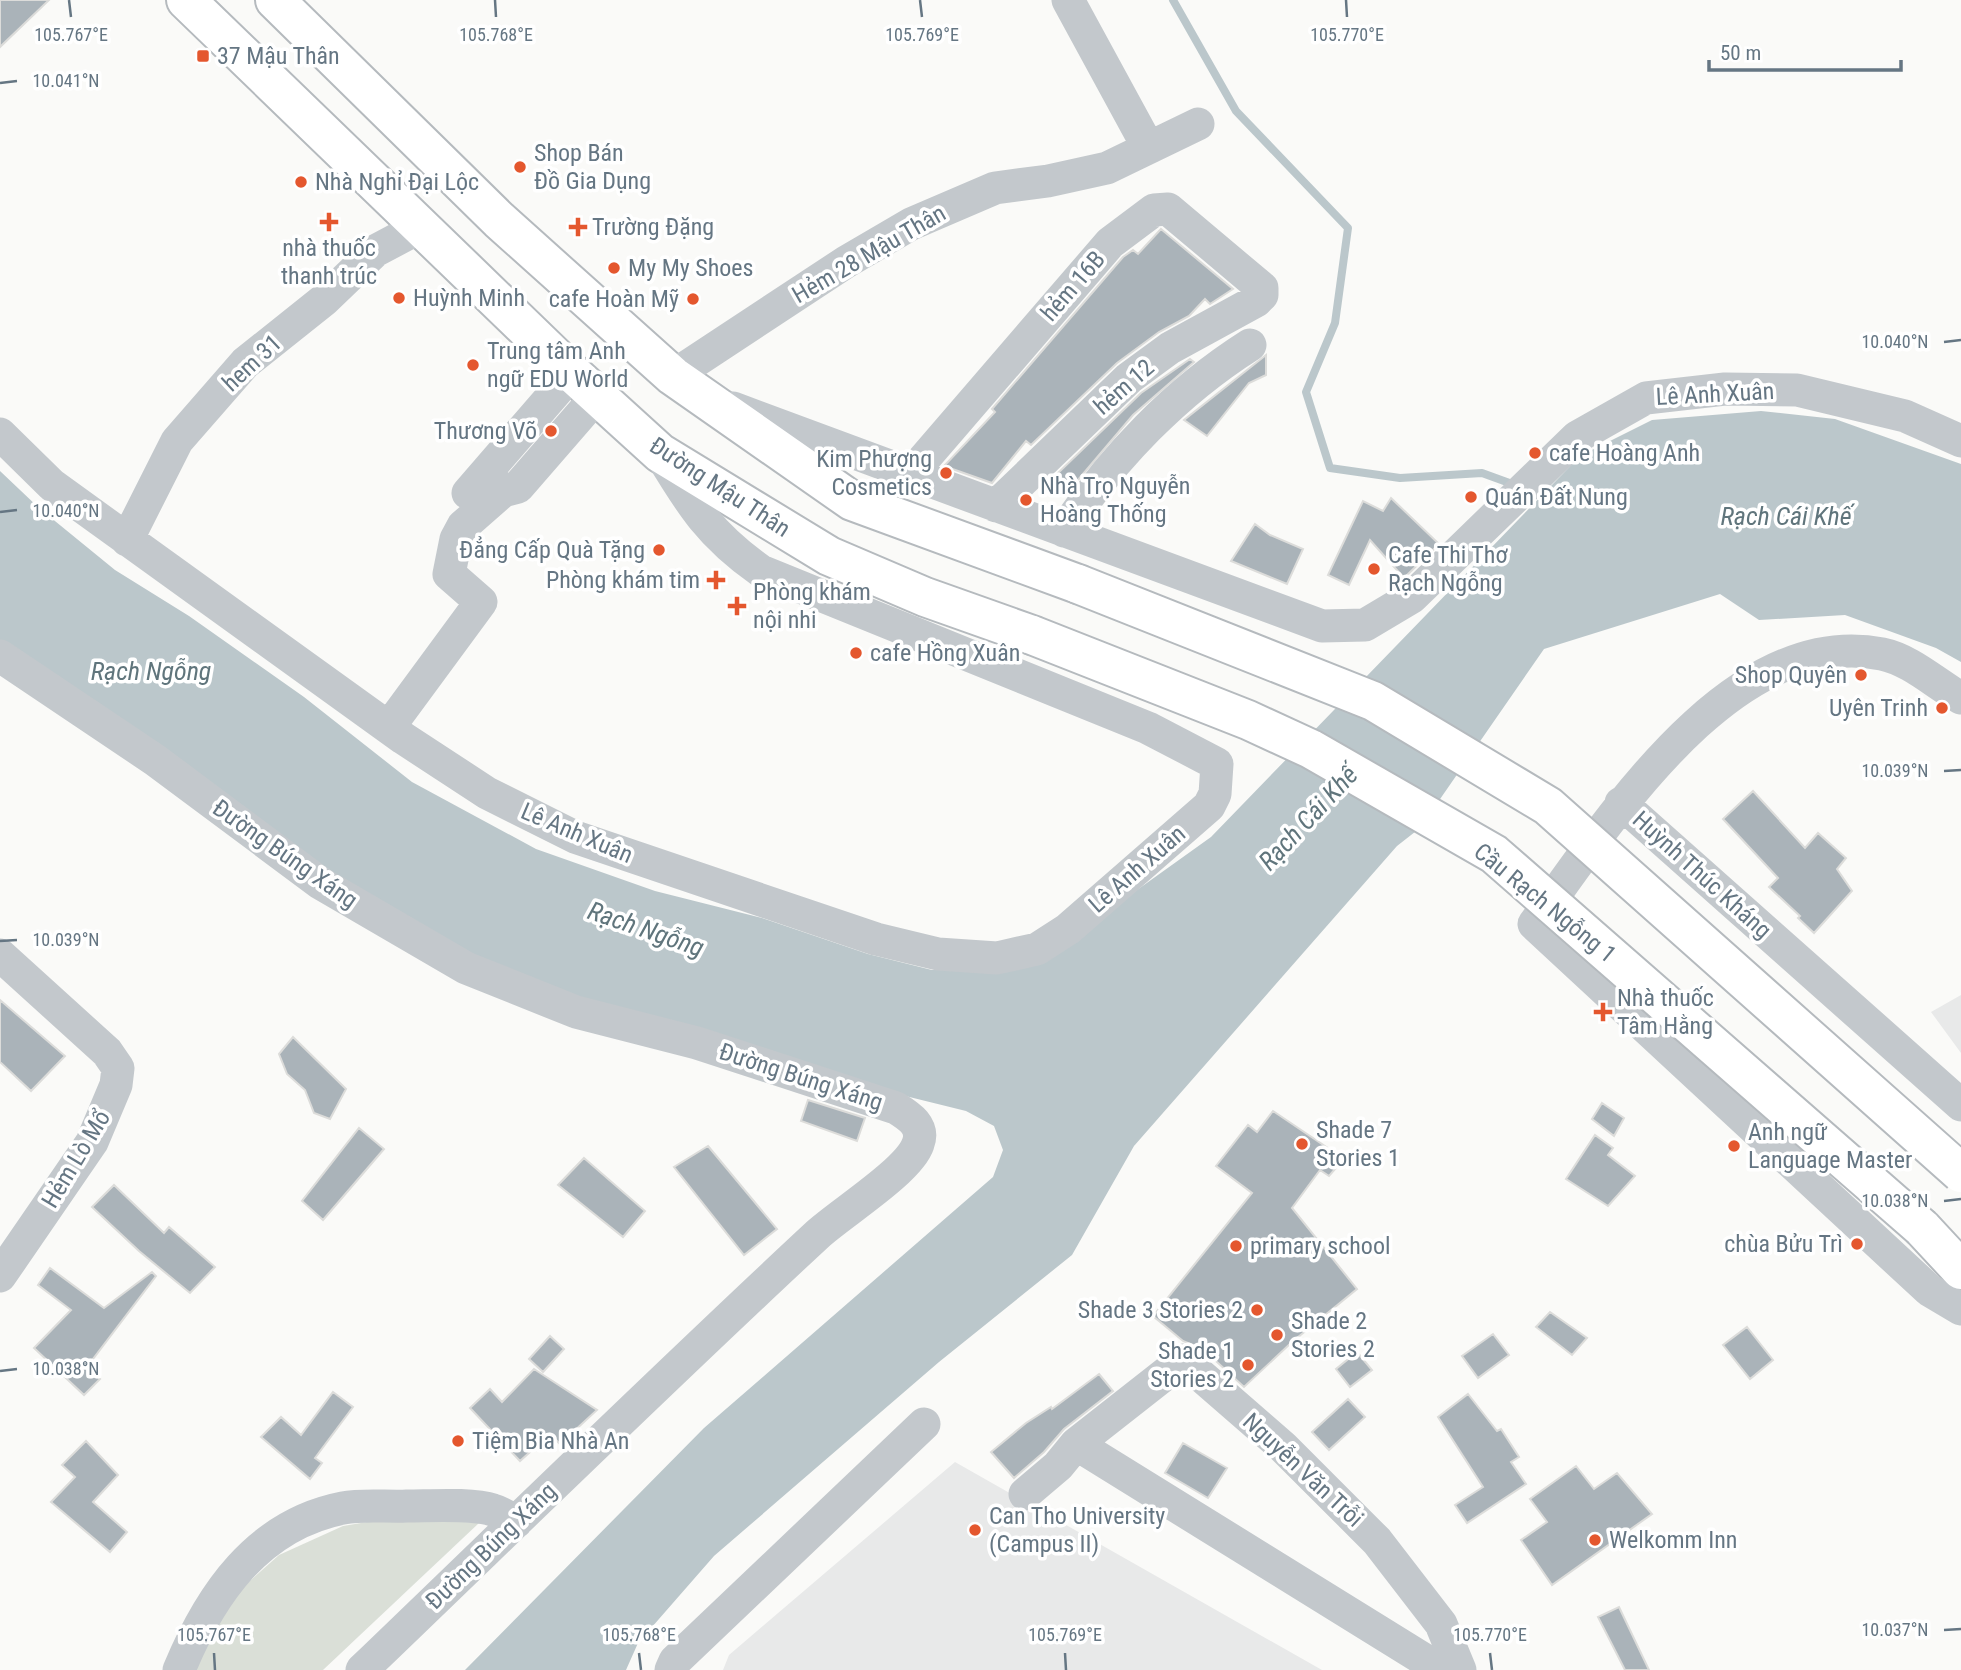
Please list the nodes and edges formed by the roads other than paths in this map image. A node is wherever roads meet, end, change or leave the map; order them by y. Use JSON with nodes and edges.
{"nodes":[{"id":1,"x":186,"y":0,"type":"edge"},
{"id":2,"x":275,"y":0,"type":"edge"},
{"id":3,"x":1068,"y":0,"type":"edge"},
{"id":4,"x":1198,"y":124,"type":"dead end"},
{"id":5,"x":1148,"y":147,"type":"junction"},
{"id":6,"x":422,"y":226,"type":"junction"},
{"id":7,"x":1262,"y":288,"type":"joint"},
{"id":8,"x":1250,"y":345,"type":"dead end"},
{"id":9,"x":584,"y":385,"type":"junction"},
{"id":10,"x":688,"y":386,"type":"junction"},
{"id":11,"x":0,"y":434,"type":"edge"},
{"id":12,"x":1961,"y":441,"type":"edge"},
{"id":13,"x":660,"y":453,"type":"junction"},
{"id":14,"x":911,"y":474,"type":"junction"},
{"id":15,"x":468,"y":493,"type":"dead end"},
{"id":16,"x":996,"y":506,"type":"junction"},
{"id":17,"x":1064,"y":531,"type":"junction"},
{"id":18,"x":127,"y":540,"type":"junction"},
{"id":19,"x":1032,"y":635,"type":"joint"},
{"id":20,"x":0,"y":656,"type":"edge"},
{"id":21,"x":1961,"y":698,"type":"edge"},
{"id":22,"x":389,"y":727,"type":"junction"},
{"id":23,"x":1621,"y":803,"type":"junction"},
{"id":24,"x":0,"y":955,"type":"edge"},
{"id":25,"x":1961,"y":1105,"type":"edge"},
{"id":26,"x":1961,"y":1173,"type":"edge"},
{"id":27,"x":2,"y":1269,"type":"edge"},
{"id":28,"x":1961,"y":1270,"type":"edge"},
{"id":29,"x":1961,"y":1309,"type":"edge"},
{"id":30,"x":924,"y":1424,"type":"dead end"},
{"id":31,"x":1076,"y":1444,"type":"junction"},
{"id":32,"x":1026,"y":1494,"type":"dead end"},
{"id":33,"x":516,"y":1522,"type":"junction"},
{"id":34,"x":178,"y":1670,"type":"edge"},
{"id":35,"x":362,"y":1670,"type":"edge"},
{"id":36,"x":671,"y":1670,"type":"edge"},
{"id":37,"x":1441,"y":1670,"type":"edge"},
{"id":38,"x":1460,"y":1670,"type":"edge"}],
"edges":[{"from":1,"to":6,"type":"main road","name":"Đường Mậu Thân"},
{"from":2,"to":10,"type":"main road"},
{"from":3,"to":5,"type":"street"},
{"from":4,"to":5,"type":"street","name":"Hẻm 28 Mậu Thân"},
{"from":5,"to":10,"type":"street","name":"Hẻm 28 Mậu Thân"},
{"from":6,"to":9,"type":"main road","name":"Đường Mậu Thân"},
{"from":6,"to":18,"type":"street","name":"hem 31"},
{"from":7,"to":14,"type":"street","name":"hẻm 16B"},
{"from":7,"to":16,"type":"street","name":"hẻm 12"},
{"from":8,"to":17,"type":"street"},
{"from":9,"to":13,"type":"main road","name":"Đường Mậu Thân"},
{"from":9,"to":15,"type":"street"},
{"from":9,"to":22,"type":"street"},
{"from":10,"to":14,"type":"street","name":"Lê Anh Xuân"},
{"from":10,"to":26,"type":"main road","bridge":true},
{"from":11,"to":18,"type":"street","name":"Lê Anh Xuân"},
{"from":12,"to":17,"type":"street","name":"Lê Anh Xuân"},
{"from":13,"to":19,"type":"main road","name":"Đường Mậu Thân"},
{"from":13,"to":22,"type":"street","name":"Lê Anh Xuân"},
{"from":14,"to":16,"type":"street","name":"Lê Anh Xuân"},
{"from":16,"to":17,"type":"street","name":"Lê Anh Xuân"},
{"from":18,"to":22,"type":"street","name":"Lê Anh Xuân"},
{"from":19,"to":28,"type":"main road","name":"Cầu Rạch Ngỗng 1","bridge":true},
{"from":20,"to":33,"type":"street","name":"Đường Búng Xáng"},
{"from":21,"to":23,"type":"street","name":"Huỳnh Thúc Kháng"},
{"from":23,"to":25,"type":"street","name":"Huỳnh Thúc Kháng"},
{"from":23,"to":29,"type":"street"},
{"from":24,"to":27,"type":"street","name":"Hẻm Lò Mổ"},
{"from":30,"to":36,"type":"street"},
{"from":31,"to":32,"type":"street","name":"Nguyễn Văn Trỗi"},
{"from":31,"to":37,"type":"street"},
{"from":31,"to":38,"type":"street","name":"Nguyễn Văn Trỗi"},
{"from":33,"to":34,"type":"street"},
{"from":33,"to":35,"type":"street","name":"Đường Búng Xáng"}]}
